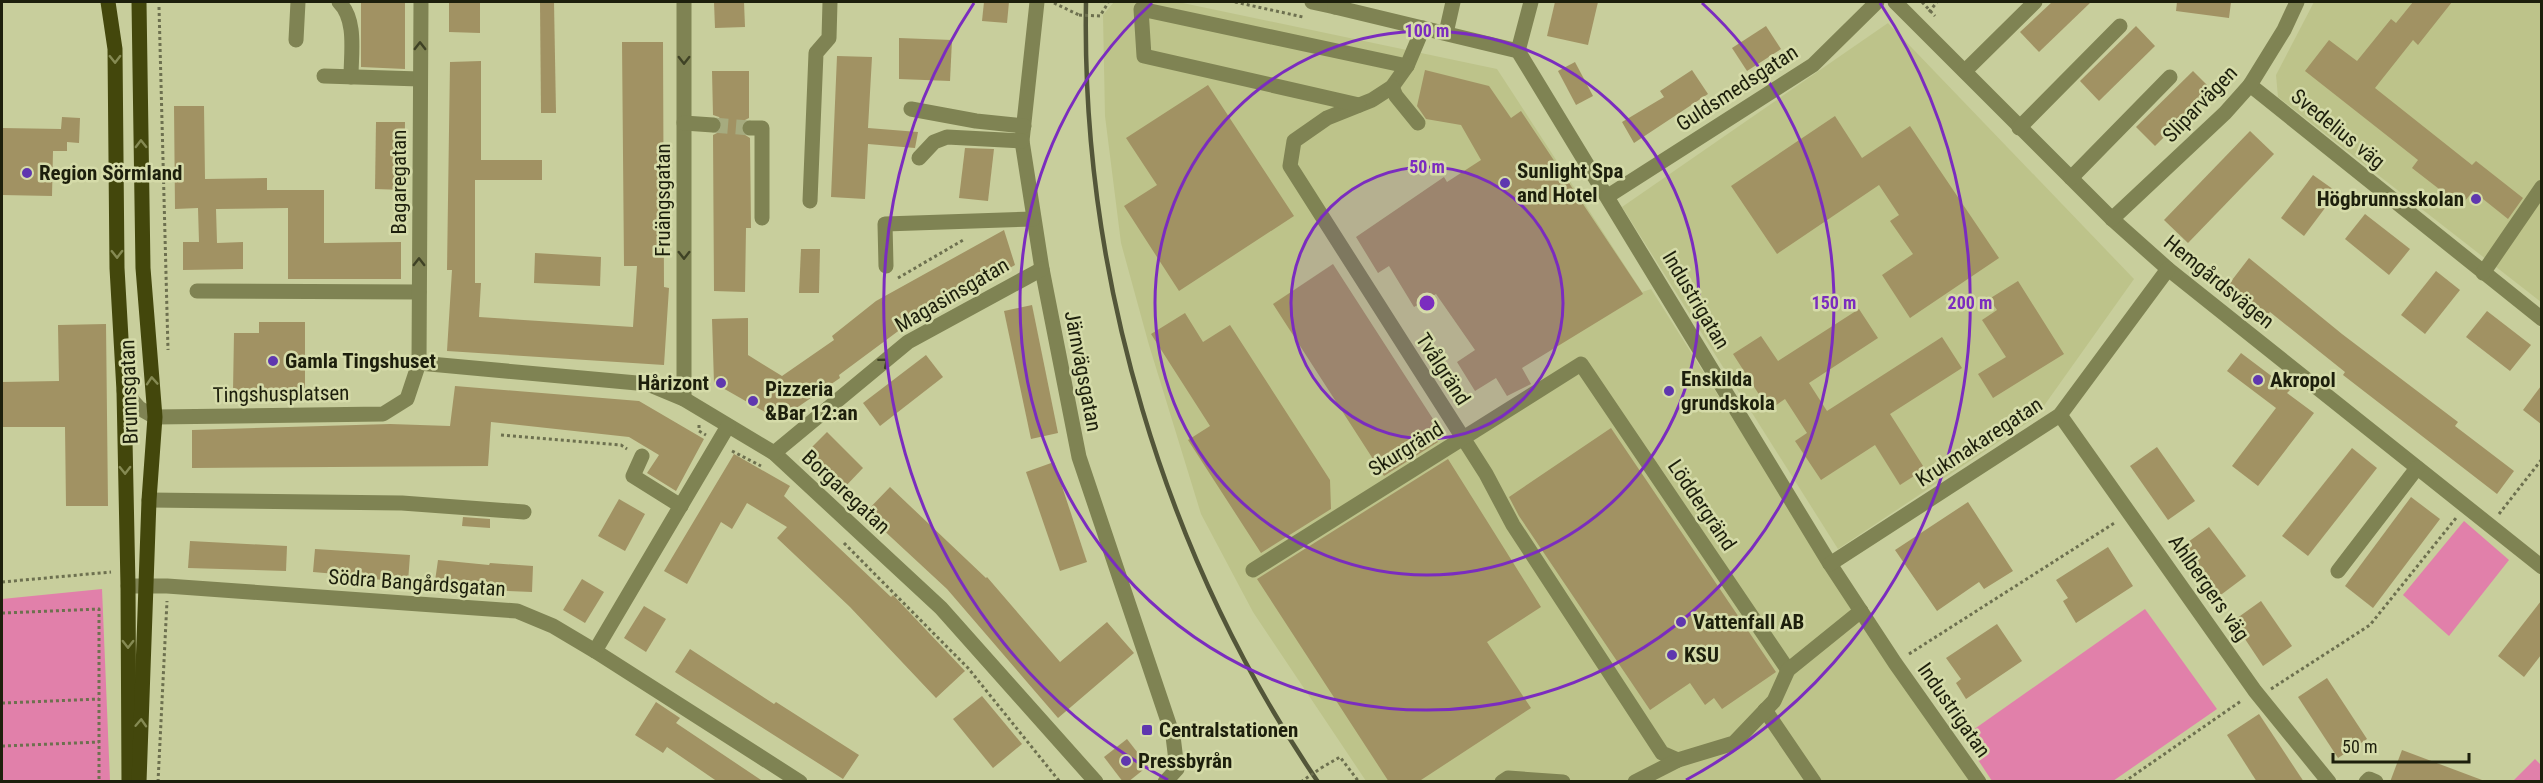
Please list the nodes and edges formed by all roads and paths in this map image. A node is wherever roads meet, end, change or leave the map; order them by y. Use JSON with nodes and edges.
{"nodes":[{"id":1,"x":108,"y":2,"type":"edge"},
{"id":2,"x":139,"y":2,"type":"edge"},
{"id":3,"x":297,"y":2,"type":"edge"},
{"id":4,"x":339,"y":2,"type":"edge"},
{"id":5,"x":420,"y":2,"type":"edge"},
{"id":6,"x":684,"y":2,"type":"edge"},
{"id":7,"x":830,"y":2,"type":"edge"},
{"id":8,"x":1037,"y":2,"type":"edge"},
{"id":9,"x":1108,"y":2,"type":"edge"},
{"id":10,"x":1312,"y":2,"type":"edge"},
{"id":11,"x":1453,"y":2,"type":"edge"},
{"id":12,"x":1531,"y":2,"type":"edge"},
{"id":13,"x":1877,"y":2,"type":"edge"},
{"id":14,"x":1895,"y":2,"type":"edge"},
{"id":15,"x":1922,"y":2,"type":"edge"},
{"id":16,"x":2034,"y":2,"type":"edge"},
{"id":17,"x":2296,"y":2,"type":"edge"},
{"id":18,"x":1053,"y":3,"type":"dead end"},
{"id":19,"x":1336,"y":4,"type":"edge"},
{"id":20,"x":159,"y":7,"type":"dead end"},
{"id":21,"x":1938,"y":20,"type":"dead end"},
{"id":22,"x":2120,"y":26,"type":"dead end"},
{"id":23,"x":1423,"y":28,"type":"junction"},
{"id":24,"x":1446,"y":33,"type":"junction"},
{"id":25,"x":296,"y":40,"type":"dead end"},
{"id":26,"x":1518,"y":51,"type":"junction"},
{"id":27,"x":1407,"y":66,"type":"junction"},
{"id":28,"x":1965,"y":71,"type":"junction"},
{"id":29,"x":324,"y":76,"type":"dead end"},
{"id":30,"x":2170,"y":76,"type":"dead end"},
{"id":31,"x":351,"y":77,"type":"junction"},
{"id":32,"x":420,"y":80,"type":"junction"},
{"id":33,"x":2250,"y":85,"type":"junction"},
{"id":34,"x":1392,"y":87,"type":"junction"},
{"id":35,"x":1359,"y":105,"type":"junction"},
{"id":36,"x":911,"y":109,"type":"dead end"},
{"id":37,"x":684,"y":123,"type":"junction"},
{"id":38,"x":1418,"y":123,"type":"dead end"},
{"id":39,"x":713,"y":125,"type":"tunnel mouth"},
{"id":40,"x":750,"y":128,"type":"dead end"},
{"id":41,"x":2019,"y":128,"type":"junction"},
{"id":42,"x":1023,"y":134,"type":"junction"},
{"id":43,"x":919,"y":158,"type":"dead end"},
{"id":44,"x":2071,"y":178,"type":"junction"},
{"id":45,"x":2541,"y":187,"type":"edge"},
{"id":46,"x":1608,"y":196,"type":"junction"},
{"id":47,"x":810,"y":201,"type":"dead end"},
{"id":48,"x":762,"y":218,"type":"dead end"},
{"id":49,"x":1033,"y":219,"type":"junction"},
{"id":50,"x":2112,"y":219,"type":"junction"},
{"id":51,"x":989,"y":221,"type":"junction"},
{"id":52,"x":886,"y":267,"type":"dead end"},
{"id":53,"x":1042,"y":269,"type":"junction"},
{"id":54,"x":2168,"y":269,"type":"junction"},
{"id":55,"x":2483,"y":273,"type":"junction"},
{"id":56,"x":890,"y":282,"type":"dead end"},
{"id":57,"x":197,"y":291,"type":"dead end"},
{"id":58,"x":419,"y":292,"type":"junction"},
{"id":59,"x":2541,"y":319,"type":"edge"},
{"id":60,"x":168,"y":359,"type":"dead end"},
{"id":61,"x":419,"y":363,"type":"junction"},
{"id":62,"x":1581,"y":364,"type":"joint"},
{"id":63,"x":124,"y":390,"type":"junction"},
{"id":64,"x":684,"y":399,"type":"junction"},
{"id":65,"x":2060,"y":415,"type":"junction"},
{"id":66,"x":154,"y":417,"type":"junction"},
{"id":67,"x":728,"y":426,"type":"junction"},
{"id":68,"x":501,"y":435,"type":"dead end"},
{"id":69,"x":1463,"y":438,"type":"junction"},
{"id":70,"x":718,"y":443,"type":"junction"},
{"id":71,"x":774,"y":453,"type":"junction"},
{"id":72,"x":642,"y":456,"type":"joint"},
{"id":73,"x":2541,"y":459,"type":"edge"},
{"id":74,"x":764,"y":468,"type":"dead end"},
{"id":75,"x":2417,"y":468,"type":"junction"},
{"id":76,"x":149,"y":500,"type":"junction"},
{"id":77,"x":681,"y":506,"type":"junction"},
{"id":78,"x":2466,"y":506,"type":"junction"},
{"id":79,"x":524,"y":512,"type":"dead end"},
{"id":80,"x":2130,"y":512,"type":"junction"},
{"id":81,"x":2498,"y":515,"type":"dead end"},
{"id":82,"x":841,"y":540,"type":"dead end"},
{"id":83,"x":1830,"y":564,"type":"junction"},
{"id":84,"x":2541,"y":567,"type":"edge"},
{"id":85,"x":1253,"y":570,"type":"dead end"},
{"id":86,"x":2338,"y":571,"type":"dead end"},
{"id":87,"x":111,"y":572,"type":"dead end"},
{"id":88,"x":2,"y":582,"type":"edge"},
{"id":89,"x":128,"y":586,"type":"junction"},
{"id":90,"x":148,"y":586,"type":"junction"},
{"id":91,"x":167,"y":586,"type":"junction"},
{"id":92,"x":1860,"y":611,"type":"junction"},
{"id":93,"x":2,"y":613,"type":"edge"},
{"id":94,"x":595,"y":651,"type":"junction"},
{"id":95,"x":1894,"y":663,"type":"junction"},
{"id":96,"x":1788,"y":670,"type":"junction"},
{"id":97,"x":2255,"y":691,"type":"junction"},
{"id":98,"x":99,"y":699,"type":"junction"},
{"id":99,"x":2,"y":703,"type":"edge"},
{"id":100,"x":1765,"y":710,"type":"junction"},
{"id":101,"x":99,"y":741,"type":"junction"},
{"id":102,"x":2,"y":746,"type":"edge"},
{"id":103,"x":1678,"y":760,"type":"junction"},
{"id":104,"x":1181,"y":775,"type":"edge"},
{"id":105,"x":1359,"y":780,"type":"edge"},
{"id":106,"x":99,"y":782,"type":"edge"},
{"id":107,"x":129,"y":782,"type":"edge"},
{"id":108,"x":139,"y":782,"type":"edge"},
{"id":109,"x":158,"y":782,"type":"edge"},
{"id":110,"x":800,"y":782,"type":"edge"},
{"id":111,"x":1060,"y":782,"type":"edge"},
{"id":112,"x":1096,"y":782,"type":"edge"},
{"id":113,"x":1165,"y":782,"type":"edge"},
{"id":114,"x":1301,"y":782,"type":"edge"},
{"id":115,"x":1502,"y":782,"type":"edge"},
{"id":116,"x":1563,"y":782,"type":"edge"},
{"id":117,"x":1635,"y":782,"type":"edge"},
{"id":118,"x":1814,"y":782,"type":"edge"},
{"id":119,"x":1979,"y":782,"type":"edge"},
{"id":120,"x":2124,"y":782,"type":"edge"},
{"id":121,"x":2329,"y":782,"type":"edge"},
{"id":122,"x":2366,"y":782,"type":"edge"},
{"id":123,"x":2376,"y":782,"type":"edge"}],
"edges":[{"from":1,"to":63,"type":"main road","name":"Brunnsgatan","one_way":true},
{"from":66,"to":2,"type":"main road","name":"Brunnsgatan","one_way":true},
{"from":3,"to":25,"type":"street"},
{"from":4,"to":31,"type":"street"},
{"from":32,"to":5,"type":"street","name":"Bagaregatan","one_way":true},
{"from":6,"to":37,"type":"street","name":"Fruängsgatan","one_way":true},
{"from":7,"to":47,"type":"street"},
{"from":8,"to":42,"type":"street","name":"Järnvägsgatan"},
{"from":9,"to":18,"type":"path","bridge":true},
{"from":10,"to":19,"type":"street"},
{"from":11,"to":24,"type":"street"},
{"from":12,"to":26,"type":"street"},
{"from":13,"to":46,"type":"street","name":"Guldsmedsgatan"},
{"from":14,"to":28,"type":"street","name":"Hemgårdsvägen"},
{"from":15,"to":21,"type":"path"},
{"from":16,"to":28,"type":"street"},
{"from":17,"to":33,"type":"street","name":"Sliparvägen"},
{"from":19,"to":23,"type":"street"},
{"from":20,"to":60,"type":"path"},
{"from":22,"to":41,"type":"street"},
{"from":23,"to":24,"type":"street"},
{"from":23,"to":27,"type":"street","name":"Tvålgränd"},
{"from":24,"to":26,"type":"street"},
{"from":26,"to":46,"type":"street","name":"Industrigatan"},
{"from":27,"to":34,"type":"street","name":"Tvålgränd"},
{"from":27,"to":35,"type":"street"},
{"from":28,"to":41,"type":"street","name":"Hemgårdsvägen"},
{"from":29,"to":31,"type":"street"},
{"from":30,"to":44,"type":"street"},
{"from":31,"to":32,"type":"street"},
{"from":58,"to":32,"type":"street","name":"Bagaregatan","one_way":true},
{"from":33,"to":50,"type":"street","name":"Sliparvägen"},
{"from":33,"to":55,"type":"street","name":"Svedelius väg"},
{"from":34,"to":35,"type":"street","name":"Tvålgränd"},
{"from":34,"to":38,"type":"street"},
{"from":35,"to":69,"type":"street","name":"Tvålgränd"},
{"from":36,"to":42,"type":"street"},
{"from":37,"to":39,"type":"street"},
{"from":37,"to":64,"type":"street","name":"Fruängsgatan","one_way":true},
{"from":40,"to":48,"type":"street"},
{"from":41,"to":44,"type":"street","name":"Hemgårdsvägen"},
{"from":42,"to":43,"type":"street"},
{"from":42,"to":49,"type":"street","name":"Järnvägsgatan"},
{"from":44,"to":50,"type":"street","name":"Hemgårdsvägen"},
{"from":45,"to":55,"type":"street"},
{"from":46,"to":83,"type":"street","name":"Industrigatan"},
{"from":49,"to":51,"type":"street"},
{"from":49,"to":53,"type":"street","name":"Järnvägsgatan"},
{"from":50,"to":54,"type":"street","name":"Hemgårdsvägen"},
{"from":51,"to":52,"type":"street"},
{"from":51,"to":56,"type":"path"},
{"from":71,"to":53,"type":"street","name":"Magasinsgatan","one_way":true},
{"from":53,"to":104,"type":"street","name":"Järnvägsgatan"},
{"from":54,"to":65,"type":"street","name":"Krukmakaregatan"},
{"from":54,"to":75,"type":"street","name":"Hemgårdsvägen"},
{"from":55,"to":59,"type":"street","name":"Svedelius väg"},
{"from":57,"to":58,"type":"street"},
{"from":58,"to":61,"type":"street","name":"Bagaregatan"},
{"from":61,"to":64,"type":"street","name":"Borgaregatan"},
{"from":61,"to":66,"type":"street","name":"Tingshusplatsen"},
{"from":62,"to":69,"type":"street","name":"Skurgränd"},
{"from":62,"to":96,"type":"street","name":"Löddergränd"},
{"from":63,"to":66,"type":"street"},
{"from":63,"to":89,"type":"main road","name":"Brunnsgatan","one_way":true},
{"from":64,"to":67,"type":"street","name":"Borgaregatan"},
{"from":65,"to":80,"type":"street","name":"Ahlbergers väg"},
{"from":65,"to":83,"type":"street","name":"Krukmakaregatan"},
{"from":66,"to":76,"type":"main road","name":"Brunnsgatan"},
{"from":67,"to":70,"type":"street"},
{"from":67,"to":71,"type":"street","name":"Borgaregatan"},
{"from":68,"to":72,"type":"path"},
{"from":69,"to":85,"type":"street","name":"Skurgränd"},
{"from":69,"to":103,"type":"street","name":"Tvålgränd"},
{"from":70,"to":74,"type":"path"},
{"from":70,"to":77,"type":"street"},
{"from":71,"to":112,"type":"street","name":"Borgaregatan"},
{"from":72,"to":77,"type":"street"},
{"from":73,"to":81,"type":"path"},
{"from":75,"to":78,"type":"street","name":"Hemgårdsvägen"},
{"from":75,"to":86,"type":"street"},
{"from":76,"to":79,"type":"street"},
{"from":76,"to":90,"type":"main road","name":"Brunnsgatan"},
{"from":77,"to":94,"type":"street"},
{"from":78,"to":84,"type":"street","name":"Hemgårdsvägen"},
{"from":78,"to":97,"type":"path"},
{"from":80,"to":95,"type":"path"},
{"from":80,"to":97,"type":"street","name":"Ahlbergers väg"},
{"from":82,"to":111,"type":"path"},
{"from":83,"to":92,"type":"street","name":"Industrigatan"},
{"from":87,"to":88,"type":"path"},
{"from":89,"to":90,"type":"street","name":"Södra Bangårdsgatan"},
{"from":89,"to":107,"type":"main road","name":"Brunnsgatan","one_way":true},
{"from":90,"to":91,"type":"street","name":"Södra Bangårdsgatan"},
{"from":108,"to":90,"type":"main road","name":"Brunnsgatan","one_way":true},
{"from":91,"to":94,"type":"street","name":"Södra Bangårdsgatan"},
{"from":91,"to":109,"type":"path"},
{"from":92,"to":95,"type":"street","name":"Industrigatan"},
{"from":92,"to":96,"type":"street"},
{"from":93,"to":98,"type":"path"},
{"from":94,"to":110,"type":"street","name":"Södra Bangårdsgatan"},
{"from":95,"to":119,"type":"street","name":"Industrigatan"},
{"from":96,"to":100,"type":"street"},
{"from":97,"to":120,"type":"path"},
{"from":97,"to":121,"type":"street","name":"Ahlbergers väg"},
{"from":98,"to":99,"type":"path"},
{"from":98,"to":101,"type":"path"},
{"from":100,"to":103,"type":"street"},
{"from":100,"to":118,"type":"street"},
{"from":101,"to":102,"type":"path"},
{"from":101,"to":106,"type":"path"},
{"from":103,"to":117,"type":"street"},
{"from":104,"to":113,"type":"street"},
{"from":105,"to":114,"type":"path","bridge":true},
{"from":115,"to":116,"type":"street"},
{"from":122,"to":123,"type":"street"}]}
